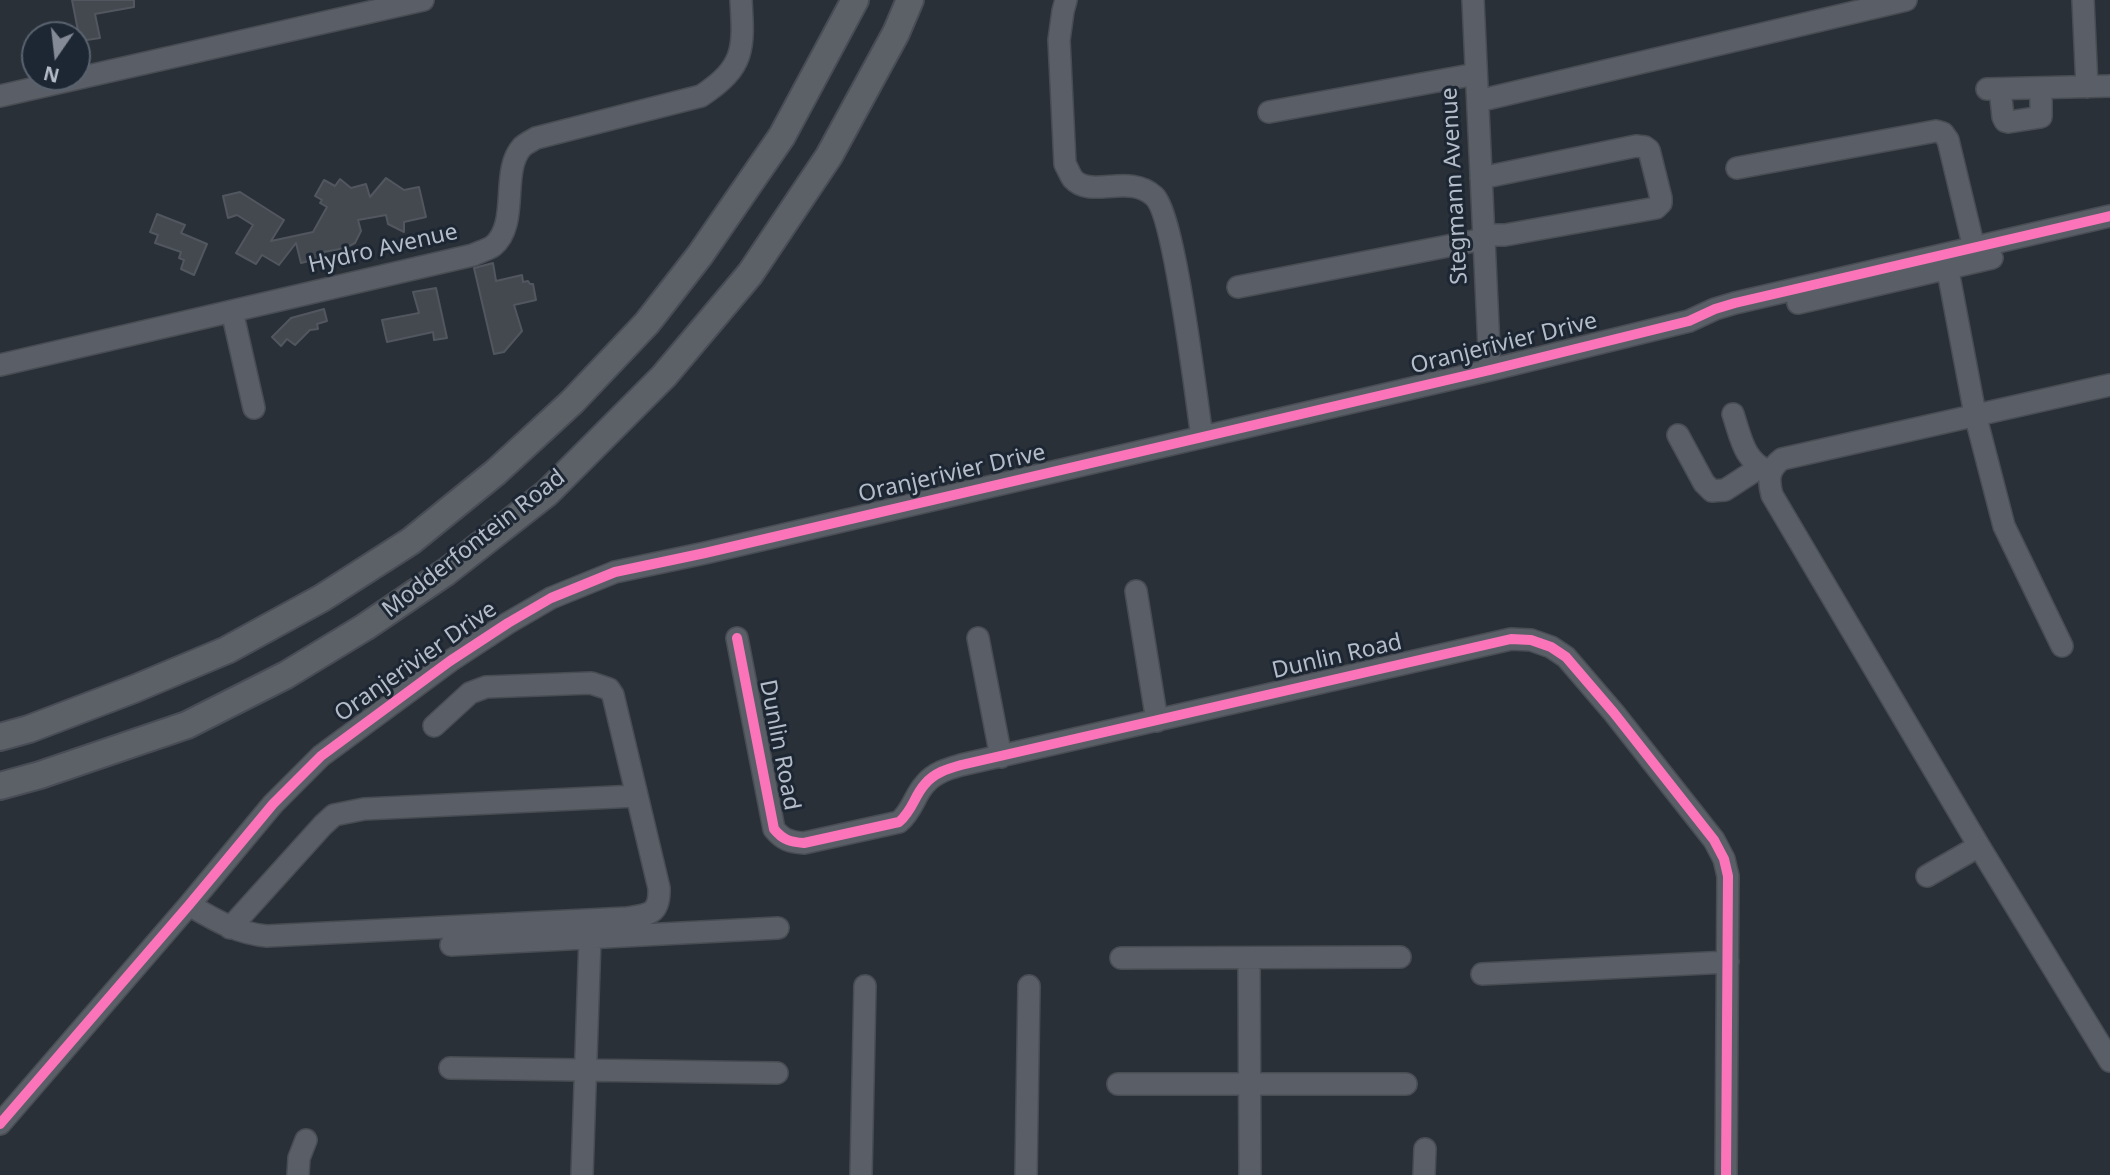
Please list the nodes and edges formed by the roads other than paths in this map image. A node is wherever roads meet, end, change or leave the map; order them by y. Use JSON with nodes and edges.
{"nodes":[{"id":1,"x":423,"y":0,"type":"edge"},
{"id":2,"x":741,"y":0,"type":"edge"},
{"id":3,"x":855,"y":0,"type":"edge"},
{"id":4,"x":910,"y":0,"type":"edge"},
{"id":5,"x":1066,"y":0,"type":"edge"},
{"id":6,"x":1473,"y":0,"type":"edge"},
{"id":7,"x":1906,"y":0,"type":"edge"},
{"id":8,"x":2082,"y":0,"type":"edge"},
{"id":9,"x":1476,"y":74,"type":"junction"},
{"id":10,"x":2110,"y":86,"type":"edge"},
{"id":11,"x":2087,"y":87,"type":"junction"},
{"id":12,"x":2041,"y":88,"type":"junction"},
{"id":13,"x":0,"y":96,"type":"edge"},
{"id":14,"x":1478,"y":101,"type":"junction"},
{"id":15,"x":1269,"y":112,"type":"dead end"},
{"id":16,"x":1737,"y":168,"type":"dead end"},
{"id":17,"x":1481,"y":178,"type":"junction"},
{"id":18,"x":2110,"y":216,"type":"edge"},
{"id":19,"x":2110,"y":227,"type":"edge"},
{"id":20,"x":1483,"y":237,"type":"junction"},
{"id":21,"x":1974,"y":247,"type":"junction"},
{"id":22,"x":1947,"y":262,"type":"junction"},
{"id":23,"x":1238,"y":287,"type":"dead end"},
{"id":24,"x":232,"y":311,"type":"junction"},
{"id":25,"x":0,"y":365,"type":"edge"},
{"id":26,"x":1490,"y":370,"type":"junction"},
{"id":27,"x":2108,"y":392,"type":"edge"},
{"id":28,"x":254,"y":408,"type":"dead end"},
{"id":29,"x":1733,"y":414,"type":"dead end"},
{"id":30,"x":1975,"y":414,"type":"junction"},
{"id":31,"x":1678,"y":435,"type":"dead end"},
{"id":32,"x":1202,"y":437,"type":"junction"},
{"id":33,"x":1764,"y":470,"type":"junction"},
{"id":34,"x":1136,"y":591,"type":"dead end"},
{"id":35,"x":737,"y":638,"type":"dead end"},
{"id":36,"x":978,"y":638,"type":"dead end"},
{"id":37,"x":2062,"y":646,"type":"dead end"},
{"id":38,"x":1157,"y":721,"type":"junction"},
{"id":39,"x":435,"y":726,"type":"dead end"},
{"id":40,"x":0,"y":737,"type":"edge"},
{"id":41,"x":1001,"y":757,"type":"junction"},
{"id":42,"x":0,"y":786,"type":"edge"},
{"id":43,"x":636,"y":796,"type":"junction"},
{"id":44,"x":1977,"y":842,"type":"junction"},
{"id":45,"x":1925,"y":872,"type":"dead end"},
{"id":46,"x":189,"y":905,"type":"junction"},
{"id":47,"x":230,"y":928,"type":"junction"},
{"id":48,"x":778,"y":928,"type":"dead end"},
{"id":49,"x":590,"y":938,"type":"junction"},
{"id":50,"x":451,"y":945,"type":"dead end"},
{"id":51,"x":1400,"y":957,"type":"dead end"},
{"id":52,"x":1121,"y":958,"type":"dead end"},
{"id":53,"x":1249,"y":959,"type":"junction"},
{"id":54,"x":1728,"y":962,"type":"junction"},
{"id":55,"x":1482,"y":974,"type":"dead end"},
{"id":56,"x":865,"y":986,"type":"dead end"},
{"id":57,"x":1029,"y":986,"type":"dead end"},
{"id":58,"x":2110,"y":1061,"type":"edge"},
{"id":59,"x":450,"y":1068,"type":"dead end"},
{"id":60,"x":584,"y":1071,"type":"junction"},
{"id":61,"x":777,"y":1073,"type":"dead end"},
{"id":62,"x":1118,"y":1084,"type":"dead end"},
{"id":63,"x":1406,"y":1084,"type":"dead end"},
{"id":64,"x":1249,"y":1085,"type":"junction"},
{"id":65,"x":0,"y":1124,"type":"edge"},
{"id":66,"x":306,"y":1140,"type":"dead end"},
{"id":67,"x":1425,"y":1149,"type":"dead end"},
{"id":68,"x":298,"y":1175,"type":"edge"},
{"id":69,"x":582,"y":1175,"type":"edge"},
{"id":70,"x":861,"y":1175,"type":"edge"},
{"id":71,"x":1026,"y":1175,"type":"edge"},
{"id":72,"x":1250,"y":1175,"type":"edge"},
{"id":73,"x":1424,"y":1175,"type":"edge"},
{"id":74,"x":1726,"y":1175,"type":"edge"}],
"edges":[{"from":1,"to":13,"type":"street"},
{"from":2,"to":24,"type":"street","name":"Hydro Avenue"},
{"from":3,"to":40,"type":"main road","name":"Modderfontein Road"},
{"from":4,"to":42,"type":"main road","name":"Modderfontein Road"},
{"from":5,"to":32,"type":"street"},
{"from":6,"to":9,"type":"street","name":"Stegmann Avenue"},
{"from":7,"to":14,"type":"street"},
{"from":8,"to":11,"type":"street"},
{"from":9,"to":14,"type":"street","name":"Stegmann Avenue"},
{"from":9,"to":15,"type":"street"},
{"from":10,"to":11,"type":"street"},
{"from":11,"to":12,"type":"street"},
{"from":12,"to":12,"type":"street"},
{"from":14,"to":17,"type":"street","name":"Stegmann Avenue"},
{"from":16,"to":21,"type":"street"},
{"from":17,"to":20,"type":"street","name":"Stegmann Avenue"},
{"from":17,"to":20,"type":"street"},
{"from":18,"to":21,"type":"street","name":"Oranjerivier Drive"},
{"from":19,"to":22,"type":"street","name":"Oranjerivier Drive"},
{"from":20,"to":23,"type":"street"},
{"from":20,"to":26,"type":"street","name":"Stegmann Avenue"},
{"from":21,"to":22,"type":"street","name":"Oranjerivier Drive"},
{"from":22,"to":26,"type":"street","name":"Oranjerivier Drive"},
{"from":22,"to":30,"type":"street"},
{"from":24,"to":25,"type":"street","name":"Hydro Avenue"},
{"from":24,"to":28,"type":"street"},
{"from":26,"to":32,"type":"street","name":"Oranjerivier Drive"},
{"from":27,"to":30,"type":"street"},
{"from":29,"to":33,"type":"street"},
{"from":30,"to":33,"type":"street"},
{"from":30,"to":37,"type":"street"},
{"from":31,"to":33,"type":"street"},
{"from":32,"to":46,"type":"street","name":"Oranjerivier Drive"},
{"from":33,"to":44,"type":"street"},
{"from":34,"to":38,"type":"street"},
{"from":35,"to":41,"type":"street","name":"Dunlin Road"},
{"from":36,"to":41,"type":"street"},
{"from":38,"to":41,"type":"street","name":"Dunlin Road"},
{"from":38,"to":54,"type":"street","name":"Dunlin Road"},
{"from":39,"to":43,"type":"street"},
{"from":43,"to":47,"type":"street"},
{"from":43,"to":47,"type":"street"},
{"from":44,"to":45,"type":"street"},
{"from":44,"to":58,"type":"street"},
{"from":46,"to":47,"type":"street"},
{"from":46,"to":65,"type":"street","name":"Oranjerivier Drive"},
{"from":48,"to":49,"type":"street"},
{"from":49,"to":50,"type":"street"},
{"from":49,"to":60,"type":"street"},
{"from":51,"to":53,"type":"street"},
{"from":52,"to":53,"type":"street"},
{"from":53,"to":64,"type":"street"},
{"from":54,"to":55,"type":"street"},
{"from":54,"to":74,"type":"street","name":"Dunlin Road"},
{"from":56,"to":70,"type":"street"},
{"from":57,"to":71,"type":"street"},
{"from":59,"to":60,"type":"street"},
{"from":60,"to":61,"type":"street"},
{"from":60,"to":69,"type":"street"},
{"from":62,"to":64,"type":"street"},
{"from":63,"to":64,"type":"street"},
{"from":64,"to":72,"type":"street"},
{"from":66,"to":68,"type":"street"},
{"from":67,"to":73,"type":"street"}]}
